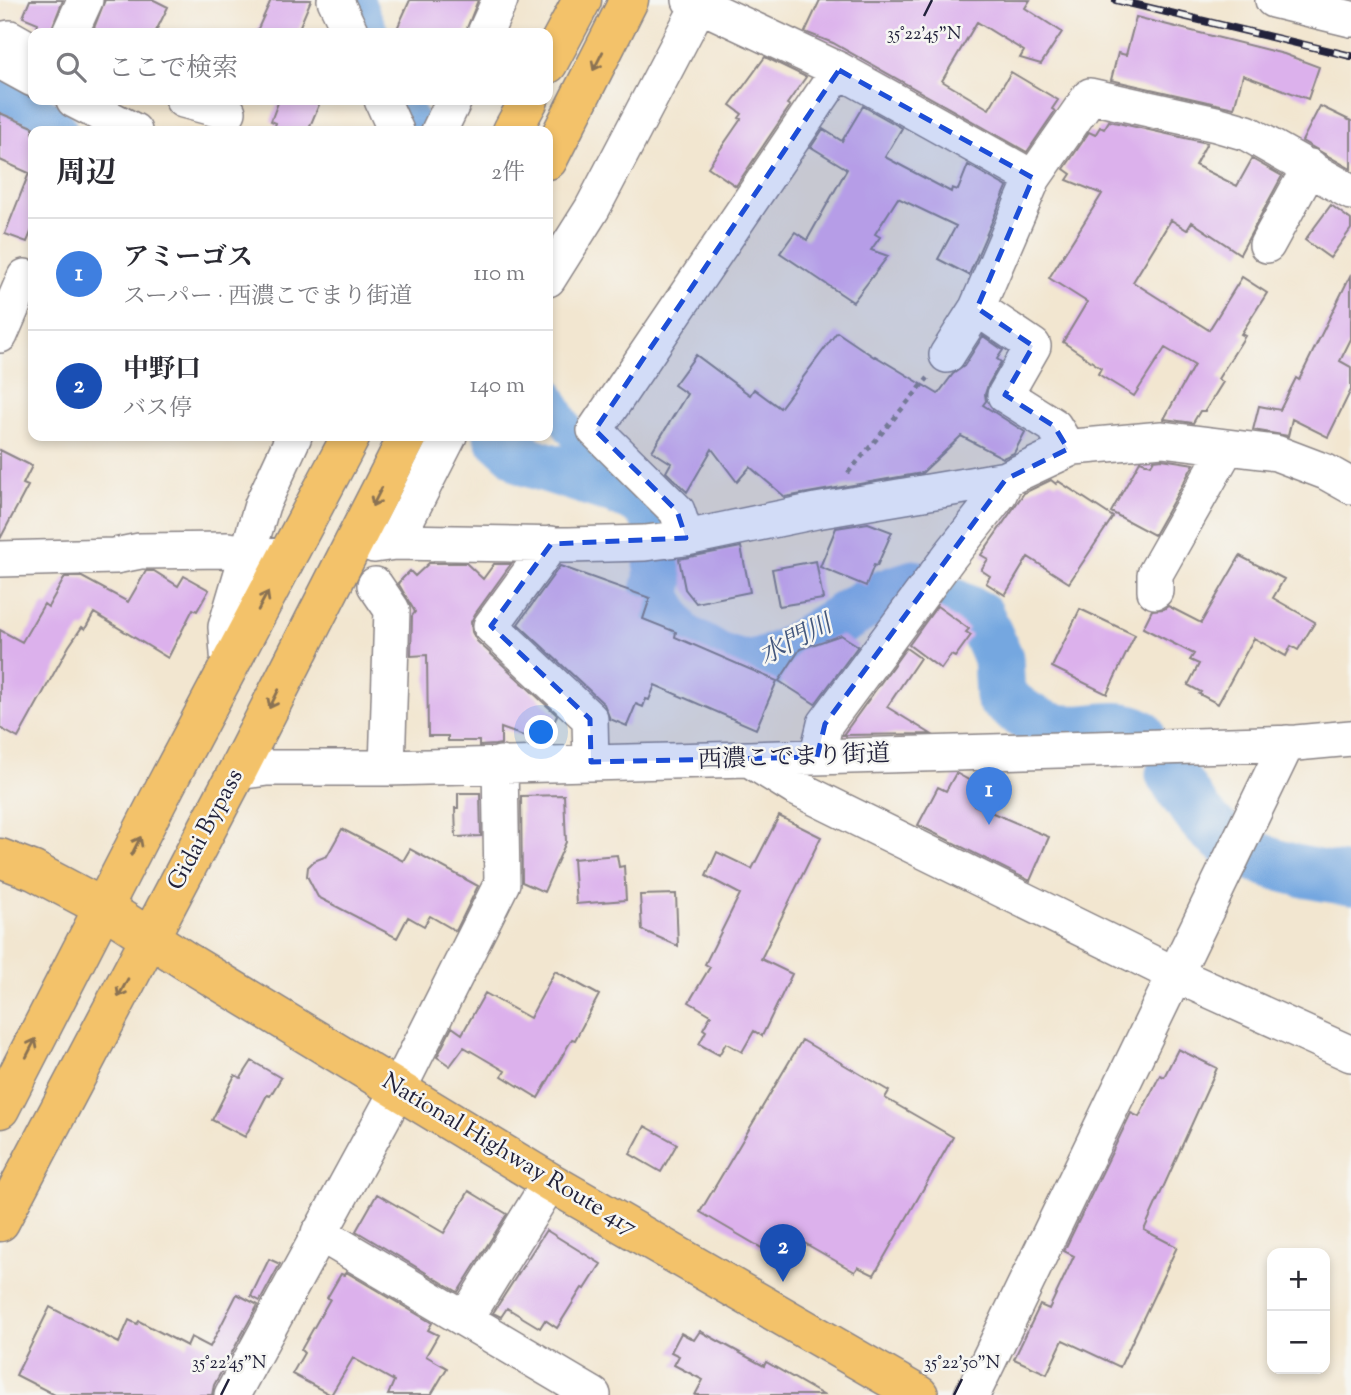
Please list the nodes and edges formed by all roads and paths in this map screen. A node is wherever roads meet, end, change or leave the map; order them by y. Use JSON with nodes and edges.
{"nodes":[{"id":1,"x":85,"y":0,"type":"edge"},
{"id":2,"x":335,"y":0,"type":"edge"},
{"id":3,"x":500,"y":0,"type":"edge"},
{"id":4,"x":582,"y":0,"type":"edge"},
{"id":5,"x":629,"y":0,"type":"edge"},
{"id":6,"x":1273,"y":0,"type":"edge"},
{"id":7,"x":695,"y":3,"type":"edge"},
{"id":8,"x":1351,"y":19,"type":"edge"},
{"id":9,"x":72,"y":28,"type":"edge"},
{"id":10,"x":349,"y":28,"type":"edge"},
{"id":11,"x":487,"y":28,"type":"edge"},
{"id":12,"x":0,"y":40,"type":"edge"},
{"id":13,"x":28,"y":48,"type":"edge"},
{"id":14,"x":553,"y":55,"type":"edge"},
{"id":15,"x":0,"y":61,"type":"edge"},
{"id":16,"x":839,"y":70,"type":"junction"},
{"id":17,"x":28,"y":76,"type":"edge"},
{"id":18,"x":84,"y":105,"type":"edge"},
{"id":19,"x":202,"y":105,"type":"edge"},
{"id":20,"x":384,"y":105,"type":"edge"},
{"id":21,"x":452,"y":105,"type":"edge"},
{"id":22,"x":526,"y":105,"type":"edge"},
{"id":23,"x":229,"y":112,"type":"dead end"},
{"id":24,"x":124,"y":126,"type":"edge"},
{"id":25,"x":394,"y":126,"type":"edge"},
{"id":26,"x":441,"y":126,"type":"edge"},
{"id":27,"x":515,"y":126,"type":"edge"},
{"id":28,"x":553,"y":150,"type":"edge"},
{"id":29,"x":1310,"y":167,"type":"junction"},
{"id":30,"x":1033,"y":178,"type":"junction"},
{"id":31,"x":1351,"y":192,"type":"edge"},
{"id":32,"x":1267,"y":245,"type":"dead end"},
{"id":33,"x":553,"y":271,"type":"edge"},
{"id":34,"x":25,"y":276,"type":"dead end"},
{"id":35,"x":977,"y":307,"type":"junction"},
{"id":36,"x":0,"y":335,"type":"edge"},
{"id":37,"x":947,"y":355,"type":"joint"},
{"id":38,"x":292,"y":441,"type":"edge"},
{"id":39,"x":348,"y":441,"type":"edge"},
{"id":40,"x":405,"y":441,"type":"edge"},
{"id":41,"x":446,"y":441,"type":"edge"},
{"id":42,"x":1227,"y":447,"type":"junction"},
{"id":43,"x":1068,"y":449,"type":"junction"},
{"id":44,"x":1006,"y":479,"type":"junction"},
{"id":45,"x":1351,"y":486,"type":"edge"},
{"id":46,"x":816,"y":511,"type":"junction"},
{"id":47,"x":357,"y":536,"type":"junction"},
{"id":48,"x":683,"y":538,"type":"junction"},
{"id":49,"x":395,"y":542,"type":"junction"},
{"id":50,"x":551,"y":544,"type":"junction"},
{"id":51,"x":249,"y":552,"type":"junction"},
{"id":52,"x":286,"y":558,"type":"junction"},
{"id":53,"x":0,"y":559,"type":"edge"},
{"id":54,"x":375,"y":585,"type":"dead end"},
{"id":55,"x":1155,"y":591,"type":"dead end"},
{"id":56,"x":229,"y":666,"type":"junction"},
{"id":57,"x":1351,"y":738,"type":"edge"},
{"id":58,"x":1287,"y":743,"type":"junction"},
{"id":59,"x":817,"y":757,"type":"junction"},
{"id":60,"x":749,"y":759,"type":"junction"},
{"id":61,"x":591,"y":762,"type":"junction"},
{"id":62,"x":500,"y":764,"type":"junction"},
{"id":63,"x":387,"y":768,"type":"junction"},
{"id":64,"x":237,"y":772,"type":"junction"},
{"id":65,"x":0,"y":858,"type":"edge"},
{"id":66,"x":104,"y":908,"type":"junction"},
{"id":67,"x":150,"y":937,"type":"junction"},
{"id":68,"x":1174,"y":974,"type":"junction"},
{"id":69,"x":1351,"y":1054,"type":"edge"},
{"id":70,"x":399,"y":1088,"type":"junction"},
{"id":71,"x":0,"y":1109,"type":"edge"},
{"id":72,"x":550,"y":1182,"type":"junction"},
{"id":73,"x":0,"y":1222,"type":"edge"},
{"id":74,"x":319,"y":1233,"type":"junction"},
{"id":75,"x":466,"y":1318,"type":"junction"},
{"id":76,"x":232,"y":1395,"type":"edge"},
{"id":77,"x":593,"y":1395,"type":"edge"},
{"id":78,"x":919,"y":1395,"type":"edge"},
{"id":79,"x":972,"y":1395,"type":"edge"}],
"edges":[{"from":1,"to":9,"type":"street"},
{"from":2,"to":10,"type":"street"},
{"from":3,"to":11,"type":"street"},
{"from":4,"to":14,"type":"main road"},
{"from":5,"to":28,"type":"main road","one_way":true},
{"from":6,"to":8,"type":"street"},
{"from":7,"to":16,"type":"street"},
{"from":7,"to":33,"type":"street"},
{"from":12,"to":13,"type":"street"},
{"from":15,"to":17,"type":"street"},
{"from":16,"to":30,"type":"street"},
{"from":16,"to":48,"type":"street"},
{"from":18,"to":24,"type":"street"},
{"from":19,"to":23,"type":"street"},
{"from":20,"to":25,"type":"street"},
{"from":21,"to":26,"type":"street"},
{"from":22,"to":27,"type":"main road"},
{"from":29,"to":30,"type":"street"},
{"from":29,"to":31,"type":"street"},
{"from":29,"to":32,"type":"street"},
{"from":30,"to":35,"type":"street"},
{"from":34,"to":36,"type":"street"},
{"from":35,"to":37,"type":"street"},
{"from":35,"to":43,"type":"street"},
{"from":37,"to":46,"type":"path"},
{"from":38,"to":51,"type":"street"},
{"from":39,"to":52,"type":"main road"},
{"from":40,"to":47,"type":"main road","name":"Gidai Bypass","one_way":true},
{"from":41,"to":49,"type":"street"},
{"from":42,"to":43,"type":"street"},
{"from":42,"to":45,"type":"street"},
{"from":42,"to":55,"type":"street"},
{"from":43,"to":44,"type":"street"},
{"from":44,"to":46,"type":"street"},
{"from":44,"to":59,"type":"street"},
{"from":46,"to":48,"type":"street"},
{"from":47,"to":49,"type":"street"},
{"from":47,"to":64,"type":"main road","name":"Gidai Bypass","one_way":true},
{"from":48,"to":50,"type":"street"},
{"from":49,"to":50,"type":"street"},
{"from":50,"to":61,"type":"street"},
{"from":51,"to":52,"type":"street"},
{"from":51,"to":53,"type":"street"},
{"from":51,"to":56,"type":"street"},
{"from":56,"to":52,"type":"main road","one_way":true},
{"from":54,"to":63,"type":"street"},
{"from":66,"to":56,"type":"main road","one_way":true},
{"from":57,"to":58,"type":"street","name":"西濃こでまり街道"},
{"from":58,"to":59,"type":"street","name":"西濃こでまり街道"},
{"from":58,"to":68,"type":"street"},
{"from":59,"to":60,"type":"street","name":"西濃こでまり街道"},
{"from":60,"to":61,"type":"street","name":"西濃こでまり街道"},
{"from":60,"to":68,"type":"street"},
{"from":61,"to":62,"type":"street","name":"西濃こでまり街道"},
{"from":62,"to":63,"type":"street","name":"西濃こでまり街道"},
{"from":62,"to":70,"type":"street"},
{"from":63,"to":64,"type":"street","name":"西濃こでまり街道"},
{"from":64,"to":67,"type":"main road","name":"Gidai Bypass"},
{"from":65,"to":66,"type":"main road","name":"National Highway Route 417"},
{"from":66,"to":67,"type":"main road","name":"National Highway Route 417"},
{"from":71,"to":66,"type":"main road","one_way":true},
{"from":67,"to":70,"type":"main road","name":"National Highway Route 417"},
{"from":67,"to":73,"type":"main road","name":"Gidai Bypass","one_way":true},
{"from":68,"to":69,"type":"street"},
{"from":68,"to":79,"type":"street"},
{"from":70,"to":72,"type":"main road","name":"National Highway Route 417"},
{"from":70,"to":74,"type":"street"},
{"from":72,"to":75,"type":"street"},
{"from":72,"to":78,"type":"main road","name":"National Highway Route 417"},
{"from":74,"to":75,"type":"street"},
{"from":74,"to":76,"type":"street"},
{"from":75,"to":77,"type":"street"}]}
